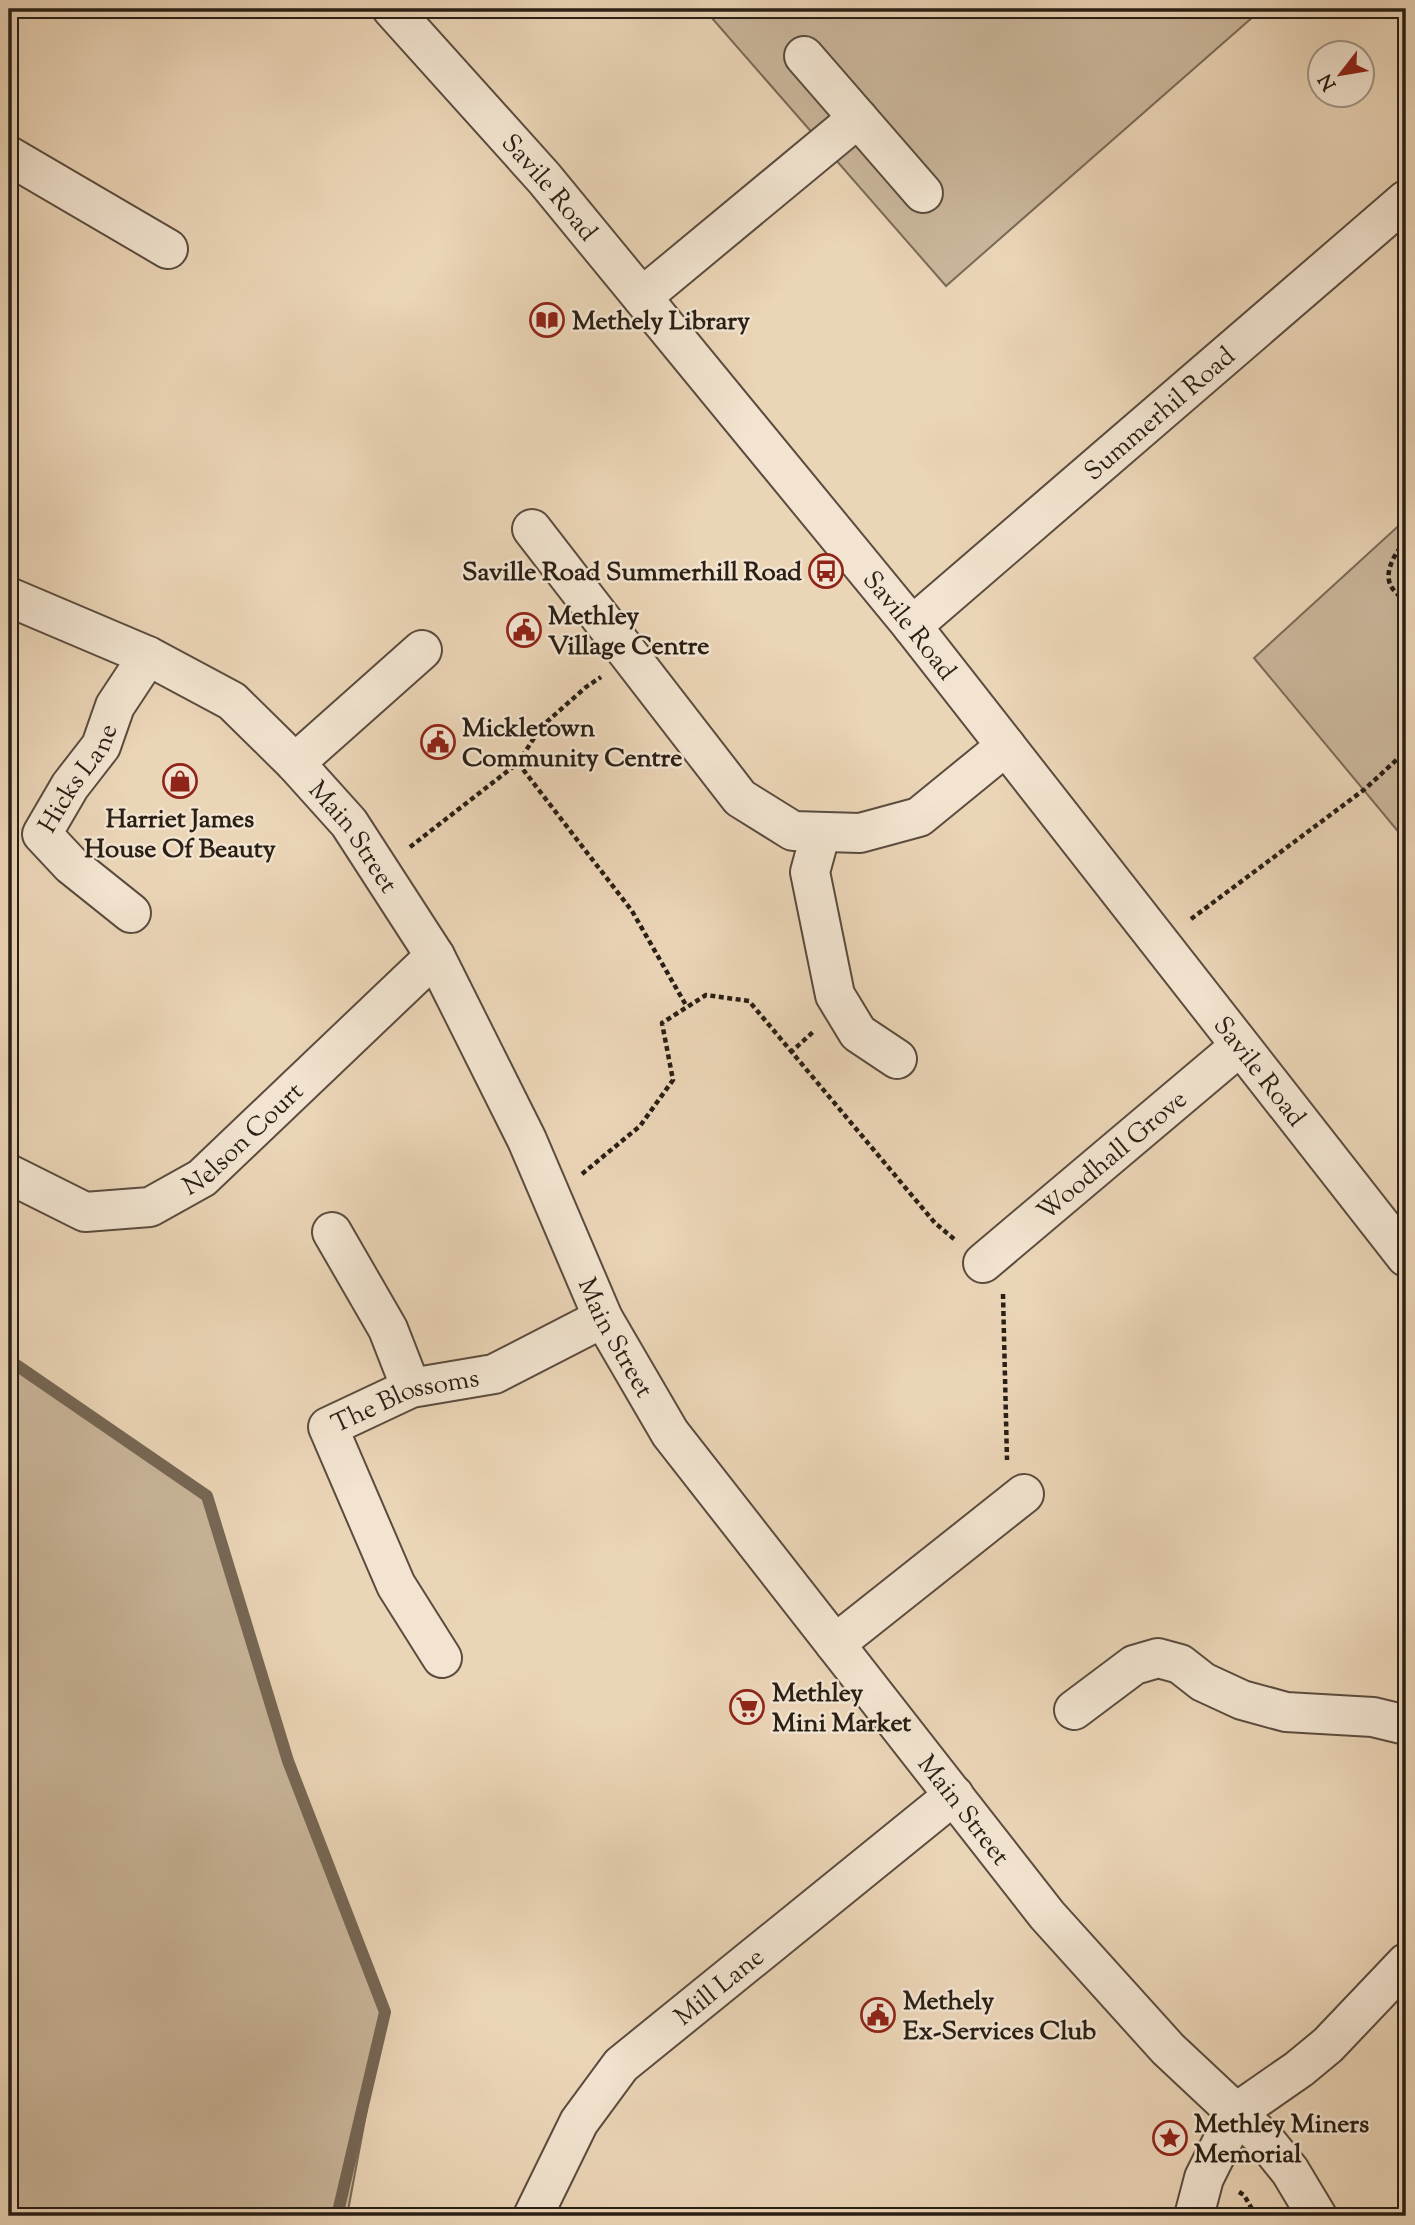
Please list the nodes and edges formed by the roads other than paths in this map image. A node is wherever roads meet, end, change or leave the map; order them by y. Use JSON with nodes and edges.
{"nodes":[{"id":1,"x":392,"y":9,"type":"edge"},
{"id":2,"x":804,"y":56,"type":"dead end"},
{"id":3,"x":858,"y":118,"type":"junction"},
{"id":4,"x":9,"y":156,"type":"edge"},
{"id":5,"x":923,"y":193,"type":"dead end"},
{"id":6,"x":1406,"y":201,"type":"edge"},
{"id":7,"x":168,"y":249,"type":"dead end"},
{"id":8,"x":642,"y":297,"type":"junction"},
{"id":9,"x":532,"y":529,"type":"dead end"},
{"id":10,"x":9,"y":597,"type":"edge"},
{"id":11,"x":912,"y":626,"type":"junction"},
{"id":12,"x":422,"y":650,"type":"dead end"},
{"id":13,"x":148,"y":656,"type":"junction"},
{"id":14,"x":1006,"y":746,"type":"junction"},
{"id":15,"x":295,"y":763,"type":"junction"},
{"id":16,"x":821,"y":832,"type":"junction"},
{"id":17,"x":131,"y":912,"type":"dead end"},
{"id":18,"x":435,"y":956,"type":"junction"},
{"id":19,"x":1240,"y":1046,"type":"junction"},
{"id":20,"x":897,"y":1059,"type":"dead end"},
{"id":21,"x":9,"y":1174,"type":"edge"},
{"id":22,"x":332,"y":1231,"type":"dead end"},
{"id":23,"x":1406,"y":1258,"type":"edge"},
{"id":24,"x":983,"y":1263,"type":"road end"},
{"id":25,"x":603,"y":1318,"type":"junction"},
{"id":26,"x":411,"y":1388,"type":"junction"},
{"id":27,"x":1024,"y":1494,"type":"road end"},
{"id":28,"x":835,"y":1644,"type":"junction"},
{"id":29,"x":442,"y":1657,"type":"dead end"},
{"id":30,"x":1074,"y":1710,"type":"dead end"},
{"id":31,"x":1406,"y":1725,"type":"edge"},
{"id":32,"x":954,"y":1795,"type":"junction"},
{"id":33,"x":1406,"y":1964,"type":"edge"},
{"id":34,"x":1237,"y":2112,"type":"junction"},
{"id":35,"x":533,"y":2216,"type":"edge"},
{"id":36,"x":1194,"y":2216,"type":"edge"},
{"id":37,"x":1317,"y":2216,"type":"edge"}],
"edges":[{"from":1,"to":8,"type":"street","name":"Savile Road"},
{"from":2,"to":3,"type":"street"},
{"from":3,"to":5,"type":"street"},
{"from":3,"to":8,"type":"street"},
{"from":4,"to":7,"type":"street"},
{"from":6,"to":11,"type":"street","name":"Summerhil Road"},
{"from":8,"to":11,"type":"street","name":"Savile Road"},
{"from":9,"to":16,"type":"street"},
{"from":10,"to":13,"type":"street","name":"Main Street"},
{"from":11,"to":14,"type":"street","name":"Savile Road"},
{"from":12,"to":15,"type":"street"},
{"from":13,"to":15,"type":"street","name":"Main Street"},
{"from":13,"to":17,"type":"street","name":"Hicks Lane"},
{"from":14,"to":16,"type":"street"},
{"from":14,"to":19,"type":"street","name":"Savile Road"},
{"from":15,"to":18,"type":"street","name":"Main Street"},
{"from":16,"to":20,"type":"street"},
{"from":18,"to":21,"type":"street","name":"Nelson Court"},
{"from":18,"to":25,"type":"street","name":"Main Street"},
{"from":19,"to":23,"type":"street","name":"Savile Road"},
{"from":19,"to":24,"type":"street","name":"Woodhall Grove"},
{"from":22,"to":26,"type":"street"},
{"from":25,"to":26,"type":"street","name":"The Blossoms"},
{"from":25,"to":28,"type":"street","name":"Main Street"},
{"from":26,"to":29,"type":"street","name":"The Blossoms"},
{"from":27,"to":28,"type":"street"},
{"from":28,"to":32,"type":"street","name":"Main Street"},
{"from":30,"to":31,"type":"street"},
{"from":32,"to":34,"type":"street","name":"Main Street"},
{"from":32,"to":35,"type":"street","name":"Mill Lane"},
{"from":33,"to":34,"type":"street"},
{"from":34,"to":36,"type":"street"},
{"from":34,"to":37,"type":"street","name":"Main Street"}]}
